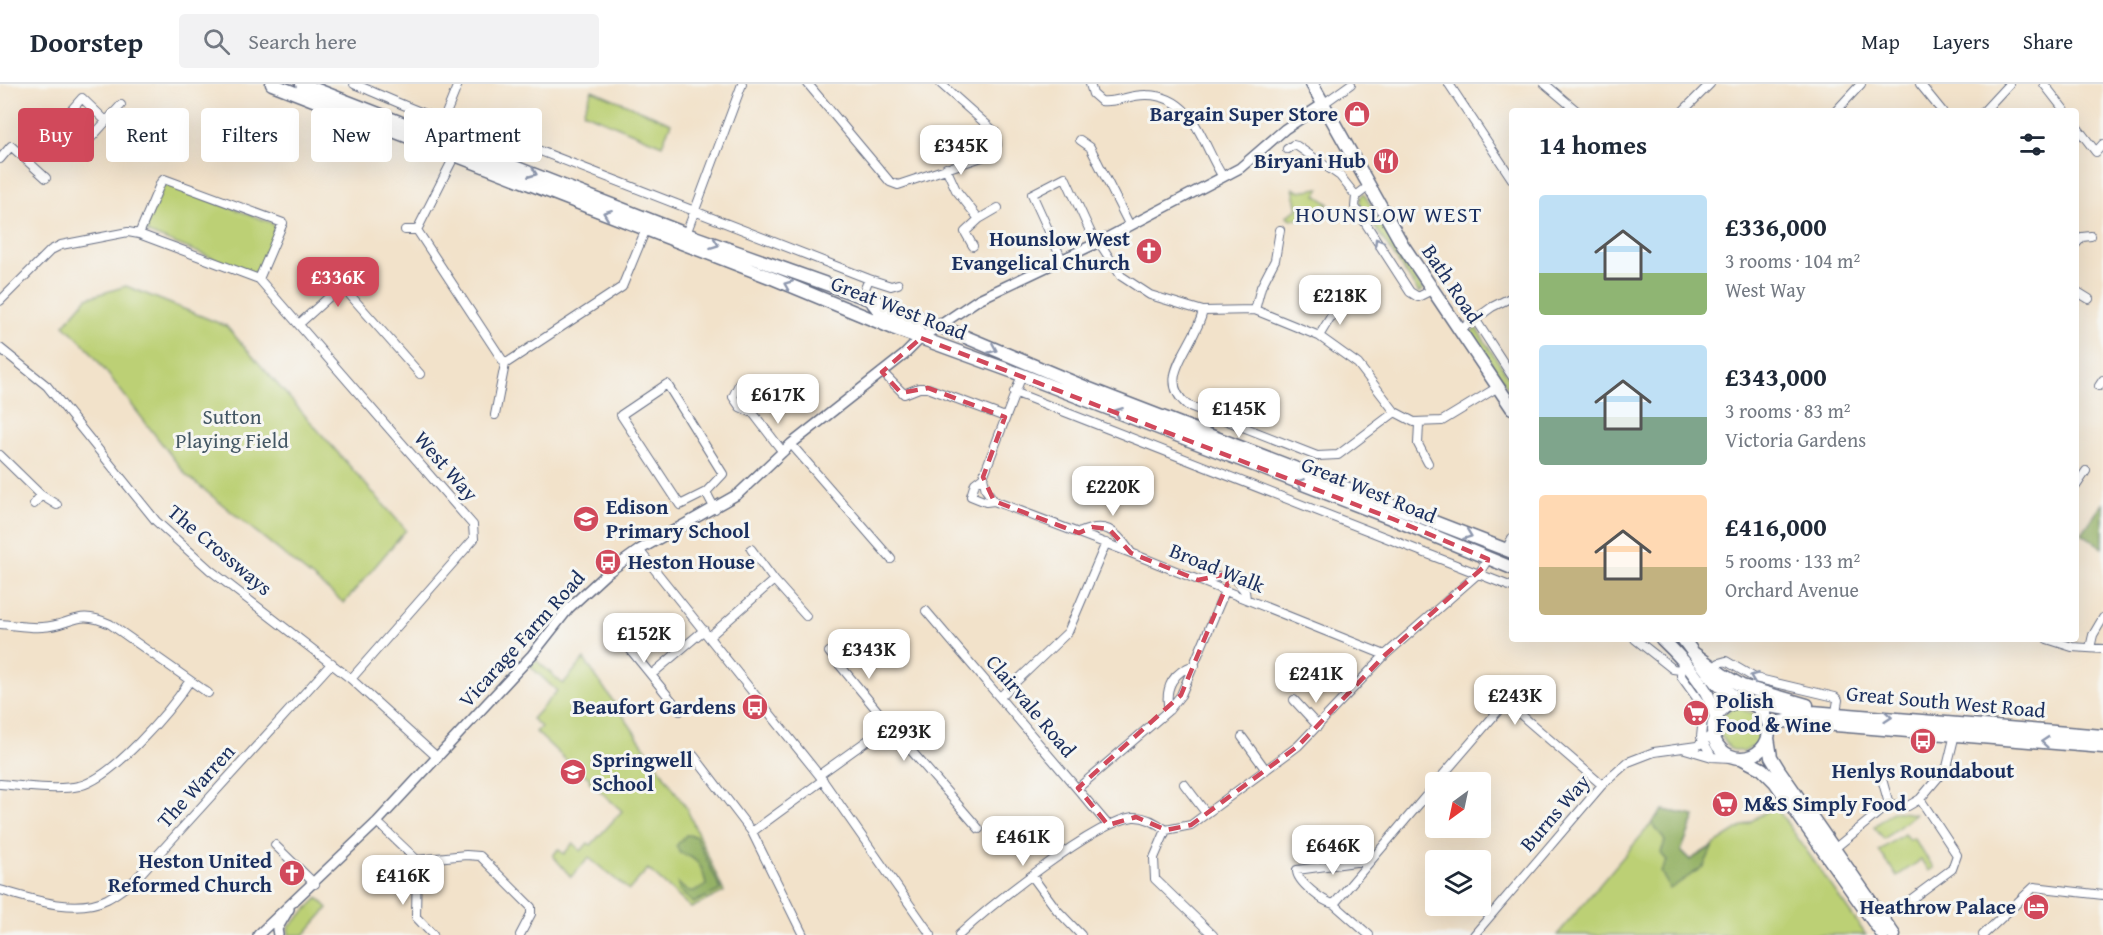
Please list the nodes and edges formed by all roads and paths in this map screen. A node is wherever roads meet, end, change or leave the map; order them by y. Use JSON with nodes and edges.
{"nodes":[{"id":1,"x":272,"y":84,"type":"edge"},
{"id":2,"x":302,"y":84,"type":"edge"},
{"id":3,"x":354,"y":84,"type":"edge"},
{"id":4,"x":458,"y":84,"type":"edge"},
{"id":5,"x":742,"y":84,"type":"edge"},
{"id":6,"x":808,"y":84,"type":"edge"},
{"id":7,"x":941,"y":84,"type":"edge"},
{"id":8,"x":1090,"y":84,"type":"edge"},
{"id":9,"x":1312,"y":84,"type":"edge"},
{"id":10,"x":1351,"y":84,"type":"edge"},
{"id":11,"x":1449,"y":84,"type":"edge"},
{"id":12,"x":1545,"y":84,"type":"edge"},
{"id":13,"x":1710,"y":84,"type":"edge"},
{"id":14,"x":1861,"y":84,"type":"edge"},
{"id":15,"x":1920,"y":84,"type":"edge"},
{"id":16,"x":2009,"y":84,"type":"edge"},
{"id":17,"x":2044,"y":84,"type":"edge"},
{"id":18,"x":323,"y":88,"type":"edge"},
{"id":19,"x":1323,"y":104,"type":"junction"},
{"id":20,"x":121,"y":105,"type":"dead end"},
{"id":21,"x":73,"y":108,"type":"edge"},
{"id":22,"x":92,"y":108,"type":"edge"},
{"id":23,"x":118,"y":108,"type":"edge"},
{"id":24,"x":414,"y":108,"type":"edge"},
{"id":25,"x":449,"y":108,"type":"edge"},
{"id":26,"x":1573,"y":108,"type":"edge"},
{"id":27,"x":1686,"y":108,"type":"edge"},
{"id":28,"x":1839,"y":108,"type":"edge"},
{"id":29,"x":1940,"y":108,"type":"edge"},
{"id":30,"x":1987,"y":108,"type":"edge"},
{"id":31,"x":2063,"y":108,"type":"edge"},
{"id":32,"x":94,"y":110,"type":"edge"},
{"id":33,"x":106,"y":121,"type":"joint"},
{"id":34,"x":404,"y":122,"type":"edge"},
{"id":35,"x":2079,"y":130,"type":"edge"},
{"id":36,"x":94,"y":135,"type":"edge"},
{"id":37,"x":404,"y":135,"type":"edge"},
{"id":38,"x":1080,"y":140,"type":"dead end"},
{"id":39,"x":2103,"y":144,"type":"edge"},
{"id":40,"x":1287,"y":149,"type":"dead end"},
{"id":41,"x":542,"y":151,"type":"edge"},
{"id":42,"x":18,"y":152,"type":"edge"},
{"id":43,"x":0,"y":159,"type":"edge"},
{"id":44,"x":29,"y":162,"type":"edge"},
{"id":45,"x":451,"y":162,"type":"edge"},
{"id":46,"x":473,"y":162,"type":"edge"},
{"id":47,"x":503,"y":162,"type":"edge"},
{"id":48,"x":946,"y":168,"type":"junction"},
{"id":49,"x":1509,"y":174,"type":"edge"},
{"id":50,"x":1223,"y":177,"type":"junction"},
{"id":51,"x":46,"y":178,"type":"dead end"},
{"id":52,"x":1369,"y":186,"type":"junction"},
{"id":53,"x":1356,"y":196,"type":"junction"},
{"id":54,"x":998,"y":208,"type":"dead end"},
{"id":55,"x":696,"y":210,"type":"junction"},
{"id":56,"x":979,"y":219,"type":"junction"},
{"id":57,"x":1130,"y":226,"type":"junction"},
{"id":58,"x":646,"y":229,"type":"junction"},
{"id":59,"x":405,"y":230,"type":"dead end"},
{"id":60,"x":417,"y":230,"type":"junction"},
{"id":61,"x":1280,"y":230,"type":"dead end"},
{"id":62,"x":140,"y":234,"type":"junction"},
{"id":63,"x":686,"y":234,"type":"junction"},
{"id":64,"x":2091,"y":236,"type":"dead end"},
{"id":65,"x":2079,"y":240,"type":"edge"},
{"id":66,"x":1097,"y":243,"type":"junction"},
{"id":67,"x":973,"y":246,"type":"dead end"},
{"id":68,"x":1062,"y":260,"type":"junction"},
{"id":69,"x":359,"y":270,"type":"dead end"},
{"id":70,"x":260,"y":279,"type":"junction"},
{"id":71,"x":869,"y":279,"type":"junction"},
{"id":72,"x":898,"y":284,"type":"dead end"},
{"id":73,"x":343,"y":287,"type":"junction"},
{"id":74,"x":1430,"y":291,"type":"junction"},
{"id":75,"x":2079,"y":293,"type":"edge"},
{"id":76,"x":1509,"y":299,"type":"edge"},
{"id":77,"x":2089,"y":299,"type":"dead end"},
{"id":78,"x":867,"y":300,"type":"junction"},
{"id":79,"x":0,"y":301,"type":"edge"},
{"id":80,"x":1349,"y":301,"type":"dead end"},
{"id":81,"x":1255,"y":310,"type":"junction"},
{"id":82,"x":1203,"y":311,"type":"junction"},
{"id":83,"x":1475,"y":319,"type":"junction"},
{"id":84,"x":299,"y":324,"type":"junction"},
{"id":85,"x":939,"y":326,"type":"junction"},
{"id":86,"x":1460,"y":330,"type":"junction"},
{"id":87,"x":1319,"y":336,"type":"junction"},
{"id":88,"x":921,"y":338,"type":"junction"},
{"id":89,"x":0,"y":348,"type":"edge"},
{"id":90,"x":505,"y":364,"type":"junction"},
{"id":91,"x":1509,"y":371,"type":"edge"},
{"id":92,"x":882,"y":372,"type":"junction"},
{"id":93,"x":420,"y":374,"type":"dead end"},
{"id":94,"x":1022,"y":375,"type":"junction"},
{"id":95,"x":740,"y":382,"type":"dead end"},
{"id":96,"x":1498,"y":387,"type":"junction"},
{"id":97,"x":1014,"y":392,"type":"junction"},
{"id":98,"x":1509,"y":404,"type":"edge"},
{"id":99,"x":1395,"y":412,"type":"junction"},
{"id":100,"x":495,"y":415,"type":"dead end"},
{"id":101,"x":1005,"y":417,"type":"junction"},
{"id":102,"x":1419,"y":424,"type":"junction"},
{"id":103,"x":791,"y":444,"type":"junction"},
{"id":104,"x":783,"y":452,"type":"junction"},
{"id":105,"x":0,"y":455,"type":"edge"},
{"id":106,"x":1428,"y":463,"type":"dead end"},
{"id":107,"x":2086,"y":471,"type":"dead end"},
{"id":108,"x":983,"y":477,"type":"junction"},
{"id":109,"x":2079,"y":482,"type":"edge"},
{"id":110,"x":706,"y":492,"type":"junction"},
{"id":111,"x":41,"y":495,"type":"junction"},
{"id":112,"x":994,"y":501,"type":"junction"},
{"id":113,"x":34,"y":504,"type":"dead end"},
{"id":114,"x":57,"y":505,"type":"dead end"},
{"id":115,"x":715,"y":509,"type":"junction"},
{"id":116,"x":1078,"y":533,"type":"junction"},
{"id":117,"x":1106,"y":543,"type":"junction"},
{"id":118,"x":751,"y":549,"type":"dead end"},
{"id":119,"x":639,"y":550,"type":"junction"},
{"id":120,"x":1509,"y":551,"type":"edge"},
{"id":121,"x":1131,"y":553,"type":"junction"},
{"id":122,"x":891,"y":559,"type":"dead end"},
{"id":123,"x":1488,"y":559,"type":"junction"},
{"id":124,"x":1509,"y":567,"type":"edge"},
{"id":125,"x":1480,"y":572,"type":"junction"},
{"id":126,"x":774,"y":580,"type":"junction"},
{"id":127,"x":1198,"y":580,"type":"junction"},
{"id":128,"x":1509,"y":586,"type":"edge"},
{"id":129,"x":1225,"y":591,"type":"junction"},
{"id":130,"x":1246,"y":599,"type":"junction"},
{"id":131,"x":926,"y":610,"type":"dead end"},
{"id":132,"x":806,"y":616,"type":"dead end"},
{"id":133,"x":2103,"y":618,"type":"edge"},
{"id":134,"x":0,"y":624,"type":"edge"},
{"id":135,"x":706,"y":633,"type":"junction"},
{"id":136,"x":621,"y":638,"type":"dead end"},
{"id":137,"x":1639,"y":642,"type":"edge"},
{"id":138,"x":1664,"y":642,"type":"edge"},
{"id":139,"x":1671,"y":642,"type":"edge"},
{"id":140,"x":1685,"y":642,"type":"edge"},
{"id":141,"x":2056,"y":642,"type":"edge"},
{"id":142,"x":2090,"y":648,"type":"junction"},
{"id":143,"x":2103,"y":649,"type":"edge"},
{"id":144,"x":829,"y":652,"type":"dead end"},
{"id":145,"x":1385,"y":655,"type":"junction"},
{"id":146,"x":332,"y":663,"type":"junction"},
{"id":147,"x":1195,"y":665,"type":"junction"},
{"id":148,"x":1681,"y":665,"type":"junction"},
{"id":149,"x":1712,"y":671,"type":"junction"},
{"id":150,"x":651,"y":675,"type":"junction"},
{"id":151,"x":351,"y":679,"type":"junction"},
{"id":152,"x":189,"y":682,"type":"junction"},
{"id":153,"x":208,"y":693,"type":"dead end"},
{"id":154,"x":1000,"y":697,"type":"junction"},
{"id":155,"x":1294,"y":700,"type":"dead end"},
{"id":156,"x":1746,"y":703,"type":"junction"},
{"id":157,"x":1169,"y":710,"type":"junction"},
{"id":158,"x":680,"y":711,"type":"dead end"},
{"id":159,"x":1833,"y":712,"type":"junction"},
{"id":160,"x":1716,"y":717,"type":"junction"},
{"id":161,"x":889,"y":725,"type":"junction"},
{"id":162,"x":1318,"y":726,"type":"junction"},
{"id":163,"x":1714,"y":733,"type":"junction"},
{"id":164,"x":1768,"y":734,"type":"junction"},
{"id":165,"x":1955,"y":734,"type":"junction"},
{"id":166,"x":2103,"y":736,"type":"edge"},
{"id":167,"x":1242,"y":737,"type":"dead end"},
{"id":168,"x":1701,"y":740,"type":"junction"},
{"id":169,"x":2103,"y":747,"type":"edge"},
{"id":170,"x":1685,"y":749,"type":"junction"},
{"id":171,"x":694,"y":756,"type":"dead end"},
{"id":172,"x":1712,"y":757,"type":"junction"},
{"id":173,"x":1737,"y":758,"type":"junction"},
{"id":174,"x":438,"y":759,"type":"junction"},
{"id":175,"x":1266,"y":770,"type":"junction"},
{"id":176,"x":1445,"y":772,"type":"edge"},
{"id":177,"x":821,"y":778,"type":"junction"},
{"id":178,"x":1882,"y":779,"type":"dead end"},
{"id":179,"x":0,"y":784,"type":"edge"},
{"id":180,"x":1184,"y":784,"type":"dead end"},
{"id":181,"x":1602,"y":785,"type":"junction"},
{"id":182,"x":1078,"y":788,"type":"junction"},
{"id":183,"x":1425,"y":796,"type":"edge"},
{"id":184,"x":1920,"y":799,"type":"junction"},
{"id":185,"x":1889,"y":804,"type":"junction"},
{"id":186,"x":1206,"y":813,"type":"junction"},
{"id":187,"x":377,"y":822,"type":"junction"},
{"id":188,"x":1108,"y":825,"type":"junction"},
{"id":189,"x":979,"y":829,"type":"dead end"},
{"id":190,"x":1166,"y":830,"type":"junction"},
{"id":191,"x":752,"y":832,"type":"junction"},
{"id":192,"x":275,"y":845,"type":"dead end"},
{"id":193,"x":1834,"y":849,"type":"junction"},
{"id":194,"x":417,"y":860,"type":"junction"},
{"id":195,"x":1370,"y":860,"type":"junction"},
{"id":196,"x":1032,"y":876,"type":"junction"},
{"id":197,"x":315,"y":884,"type":"junction"},
{"id":198,"x":0,"y":890,"type":"edge"},
{"id":199,"x":2103,"y":895,"type":"edge"},
{"id":200,"x":1906,"y":903,"type":"dead end"},
{"id":201,"x":1334,"y":904,"type":"junction"},
{"id":202,"x":271,"y":932,"type":"edge"},
{"id":203,"x":433,"y":935,"type":"edge"},
{"id":204,"x":520,"y":935,"type":"edge"},
{"id":205,"x":803,"y":935,"type":"edge"},
{"id":206,"x":931,"y":935,"type":"edge"},
{"id":207,"x":959,"y":935,"type":"edge"},
{"id":208,"x":1081,"y":935,"type":"edge"},
{"id":209,"x":1213,"y":935,"type":"edge"},
{"id":210,"x":1369,"y":935,"type":"edge"},
{"id":211,"x":1474,"y":935,"type":"edge"},
{"id":212,"x":1883,"y":935,"type":"edge"},
{"id":213,"x":1894,"y":935,"type":"edge"},
{"id":214,"x":1983,"y":935,"type":"edge"}],
"edges":[{"from":1,"to":37,"type":"main road","name":"Great West Road"},
{"from":2,"to":18,"type":"main road","name":"Great West Road"},
{"from":3,"to":24,"type":"street"},
{"from":4,"to":25,"type":"street"},
{"from":5,"to":55,"type":"street"},
{"from":6,"to":48,"type":"street"},
{"from":7,"to":48,"type":"street"},
{"from":8,"to":50,"type":"street"},
{"from":9,"to":19,"type":"main road","name":"Bath Road"},
{"from":10,"to":19,"type":"street"},
{"from":11,"to":49,"type":"street"},
{"from":12,"to":26,"type":"street"},
{"from":13,"to":27,"type":"street"},
{"from":14,"to":28,"type":"street"},
{"from":15,"to":29,"type":"street"},
{"from":16,"to":30,"type":"street"},
{"from":17,"to":31,"type":"street"},
{"from":18,"to":34,"type":"main road","name":"Great West Road"},
{"from":19,"to":50,"type":"street","name":"Vicarage Farm Road"},
{"from":19,"to":52,"type":"main road","name":"Bath Road"},
{"from":20,"to":23,"type":"street"},
{"from":21,"to":22,"type":"street"},
{"from":32,"to":33,"type":"street"},
{"from":33,"to":36,"type":"street"},
{"from":35,"to":39,"type":"street"},
{"from":38,"to":57,"type":"street"},
{"from":40,"to":53,"type":"street"},
{"from":41,"to":55,"type":"street"},
{"from":42,"to":43,"type":"street"},
{"from":44,"to":51,"type":"street"},
{"from":45,"to":60,"type":"street"},
{"from":58,"to":46,"type":"main road","name":"Great West Road","one_way":true},
{"from":47,"to":63,"type":"main road","name":"Great West Road","one_way":true},
{"from":48,"to":56,"type":"street"},
{"from":50,"to":57,"type":"street","name":"Vicarage Farm Road"},
{"from":52,"to":53,"type":"street"},
{"from":52,"to":74,"type":"main road","name":"Bath Road"},
{"from":74,"to":53,"type":"street","one_way":true},
{"from":54,"to":56,"type":"street"},
{"from":55,"to":63,"type":"street"},
{"from":55,"to":71,"type":"street"},
{"from":56,"to":67,"type":"street"},
{"from":57,"to":66,"type":"street","name":"Vicarage Farm Road"},
{"from":88,"to":58,"type":"main road","name":"Great West Road","one_way":true},
{"from":58,"to":90,"type":"street"},
{"from":59,"to":60,"type":"street"},
{"from":60,"to":90,"type":"street"},
{"from":61,"to":81,"type":"street"},
{"from":62,"to":70,"type":"street"},
{"from":62,"to":70,"type":"street"},
{"from":62,"to":79,"type":"street"},
{"from":63,"to":78,"type":"main road","name":"Great West Road","one_way":true},
{"from":64,"to":65,"type":"street"},
{"from":66,"to":68,"type":"street","name":"Vicarage Farm Road"},
{"from":66,"to":68,"type":"street"},
{"from":66,"to":82,"type":"street"},
{"from":68,"to":85,"type":"street","name":"Vicarage Farm Road"},
{"from":69,"to":73,"type":"street"},
{"from":70,"to":84,"type":"street","name":"West Way"},
{"from":71,"to":72,"type":"street"},
{"from":71,"to":78,"type":"street"},
{"from":73,"to":84,"type":"street"},
{"from":73,"to":93,"type":"street"},
{"from":74,"to":86,"type":"main road","name":"Bath Road"},
{"from":75,"to":77,"type":"street"},
{"from":76,"to":83,"type":"street"},
{"from":78,"to":85,"type":"main road","name":"Great West Road"},
{"from":78,"to":88,"type":"main road"},
{"from":80,"to":87,"type":"street"},
{"from":81,"to":82,"type":"street"},
{"from":81,"to":87,"type":"street"},
{"from":82,"to":99,"type":"street"},
{"from":83,"to":86,"type":"street"},
{"from":83,"to":91,"type":"street","name":"Bath Road"},
{"from":84,"to":151,"type":"street","name":"West Way"},
{"from":85,"to":88,"type":"street","name":"Vicarage Farm Road"},
{"from":85,"to":120,"type":"main road","name":"Great West Road","one_way":true},
{"from":86,"to":96,"type":"main road","name":"Bath Road"},
{"from":87,"to":99,"type":"street"},
{"from":88,"to":92,"type":"street","name":"Vicarage Farm Road"},
{"from":88,"to":94,"type":"main road","name":"Great West Road"},
{"from":89,"to":146,"type":"street","name":"The Crossways"},
{"from":90,"to":100,"type":"street"},
{"from":92,"to":101,"type":"street"},
{"from":92,"to":103,"type":"street","name":"Vicarage Farm Road"},
{"from":94,"to":97,"type":"street"},
{"from":123,"to":94,"type":"main road","name":"Great West Road","one_way":true},
{"from":95,"to":104,"type":"street"},
{"from":96,"to":98,"type":"main road","name":"Bath Road"},
{"from":96,"to":102,"type":"street"},
{"from":97,"to":101,"type":"street"},
{"from":97,"to":125,"type":"street"},
{"from":99,"to":102,"type":"street"},
{"from":101,"to":108,"type":"street"},
{"from":102,"to":106,"type":"street"},
{"from":103,"to":104,"type":"street","name":"Vicarage Farm Road"},
{"from":103,"to":122,"type":"street"},
{"from":104,"to":115,"type":"street","name":"Vicarage Farm Road"},
{"from":105,"to":111,"type":"street"},
{"from":107,"to":109,"type":"street"},
{"from":108,"to":112,"type":"street"},
{"from":108,"to":112,"type":"street","name":"Broad Walk"},
{"from":110,"to":110,"type":"street"},
{"from":110,"to":115,"type":"street"},
{"from":111,"to":113,"type":"street"},
{"from":111,"to":114,"type":"street"},
{"from":112,"to":116,"type":"street","name":"Broad Walk"},
{"from":115,"to":119,"type":"street","name":"Vicarage Farm Road"},
{"from":116,"to":117,"type":"street","name":"Broad Walk"},
{"from":116,"to":121,"type":"street"},
{"from":117,"to":121,"type":"street","name":"Broad Walk"},
{"from":117,"to":154,"type":"street"},
{"from":118,"to":126,"type":"street"},
{"from":119,"to":135,"type":"street"},
{"from":119,"to":174,"type":"street","name":"Vicarage Farm Road"},
{"from":121,"to":127,"type":"street","name":"Broad Walk"},
{"from":123,"to":124,"type":"main road","name":"Great West Road"},
{"from":123,"to":125,"type":"street"},
{"from":125,"to":128,"type":"street"},
{"from":125,"to":145,"type":"street"},
{"from":126,"to":132,"type":"street"},
{"from":126,"to":135,"type":"street"},
{"from":127,"to":129,"type":"street","name":"Broad Walk"},
{"from":127,"to":130,"type":"street"},
{"from":129,"to":130,"type":"street","name":"Broad Walk"},
{"from":129,"to":147,"type":"street"},
{"from":130,"to":145,"type":"street","name":"Broad Walk"},
{"from":131,"to":154,"type":"street","name":"Clairvale Road"},
{"from":133,"to":142,"type":"street"},
{"from":134,"to":152,"type":"street"},
{"from":135,"to":150,"type":"street"},
{"from":135,"to":177,"type":"street"},
{"from":136,"to":150,"type":"street"},
{"from":137,"to":148,"type":"street"},
{"from":138,"to":148,"type":"main road"},
{"from":139,"to":148,"type":"main road"},
{"from":140,"to":149,"type":"main road"},
{"from":141,"to":142,"type":"street"},
{"from":142,"to":143,"type":"street"},
{"from":144,"to":161,"type":"street"},
{"from":145,"to":162,"type":"street"},
{"from":146,"to":151,"type":"street","name":"The Crossways"},
{"from":146,"to":198,"type":"street","name":"The Warren"},
{"from":147,"to":157,"type":"street"},
{"from":147,"to":157,"type":"street"},
{"from":148,"to":160,"type":"main road"},
{"from":148,"to":168,"type":"street"},
{"from":149,"to":156,"type":"main road"},
{"from":149,"to":159,"type":"main road"},
{"from":150,"to":158,"type":"street"},
{"from":151,"to":174,"type":"street","name":"The Crossways"},
{"from":152,"to":153,"type":"street"},
{"from":152,"to":179,"type":"street"},
{"from":154,"to":182,"type":"street","name":"Clairvale Road"},
{"from":155,"to":162,"type":"street"},
{"from":156,"to":159,"type":"main road","name":"Great South West Road"},
{"from":156,"to":160,"type":"main road"},
{"from":156,"to":164,"type":"main road"},
{"from":157,"to":182,"type":"street"},
{"from":159,"to":166,"type":"main road","name":"Great South West Road","one_way":true},
{"from":160,"to":163,"type":"main road"},
{"from":161,"to":177,"type":"street"},
{"from":161,"to":189,"type":"street"},
{"from":162,"to":175,"type":"street"},
{"from":163,"to":168,"type":"street","name":"Burns Way"},
{"from":163,"to":173,"type":"main road"},
{"from":164,"to":165,"type":"main road","name":"Great South West Road"},
{"from":164,"to":173,"type":"main road"},
{"from":164,"to":193,"type":"main road"},
{"from":169,"to":165,"type":"main road","name":"Great South West Road","one_way":true},
{"from":165,"to":184,"type":"street"},
{"from":167,"to":175,"type":"street"},
{"from":168,"to":170,"type":"street","name":"Burns Way"},
{"from":168,"to":172,"type":"street"},
{"from":170,"to":172,"type":"street","name":"Burns Way"},
{"from":170,"to":181,"type":"street","name":"Burns Way"},
{"from":171,"to":191,"type":"street"},
{"from":172,"to":173,"type":"street","name":"Burns Way"},
{"from":173,"to":212,"type":"main road"},
{"from":174,"to":187,"type":"street","name":"Vicarage Farm Road"},
{"from":175,"to":186,"type":"street"},
{"from":176,"to":181,"type":"street"},
{"from":177,"to":191,"type":"street"},
{"from":177,"to":206,"type":"street"},
{"from":178,"to":185,"type":"street"},
{"from":180,"to":186,"type":"street"},
{"from":181,"to":211,"type":"street","name":"Burns Way"},
{"from":182,"to":188,"type":"street","name":"Clairvale Road"},
{"from":183,"to":195,"type":"street"},
{"from":184,"to":185,"type":"street"},
{"from":184,"to":200,"type":"street"},
{"from":185,"to":193,"type":"street"},
{"from":186,"to":190,"type":"street"},
{"from":187,"to":194,"type":"street"},
{"from":187,"to":197,"type":"street","name":"Vicarage Farm Road"},
{"from":188,"to":190,"type":"street"},
{"from":188,"to":196,"type":"street"},
{"from":190,"to":209,"type":"street"},
{"from":191,"to":205,"type":"street"},
{"from":192,"to":197,"type":"street"},
{"from":193,"to":213,"type":"main road"},
{"from":194,"to":203,"type":"street"},
{"from":194,"to":204,"type":"street"},
{"from":195,"to":201,"type":"street"},
{"from":195,"to":201,"type":"street"},
{"from":196,"to":207,"type":"street"},
{"from":196,"to":208,"type":"street"},
{"from":197,"to":202,"type":"street","name":"Vicarage Farm Road"},
{"from":199,"to":214,"type":"street"},
{"from":201,"to":210,"type":"street"}]}
